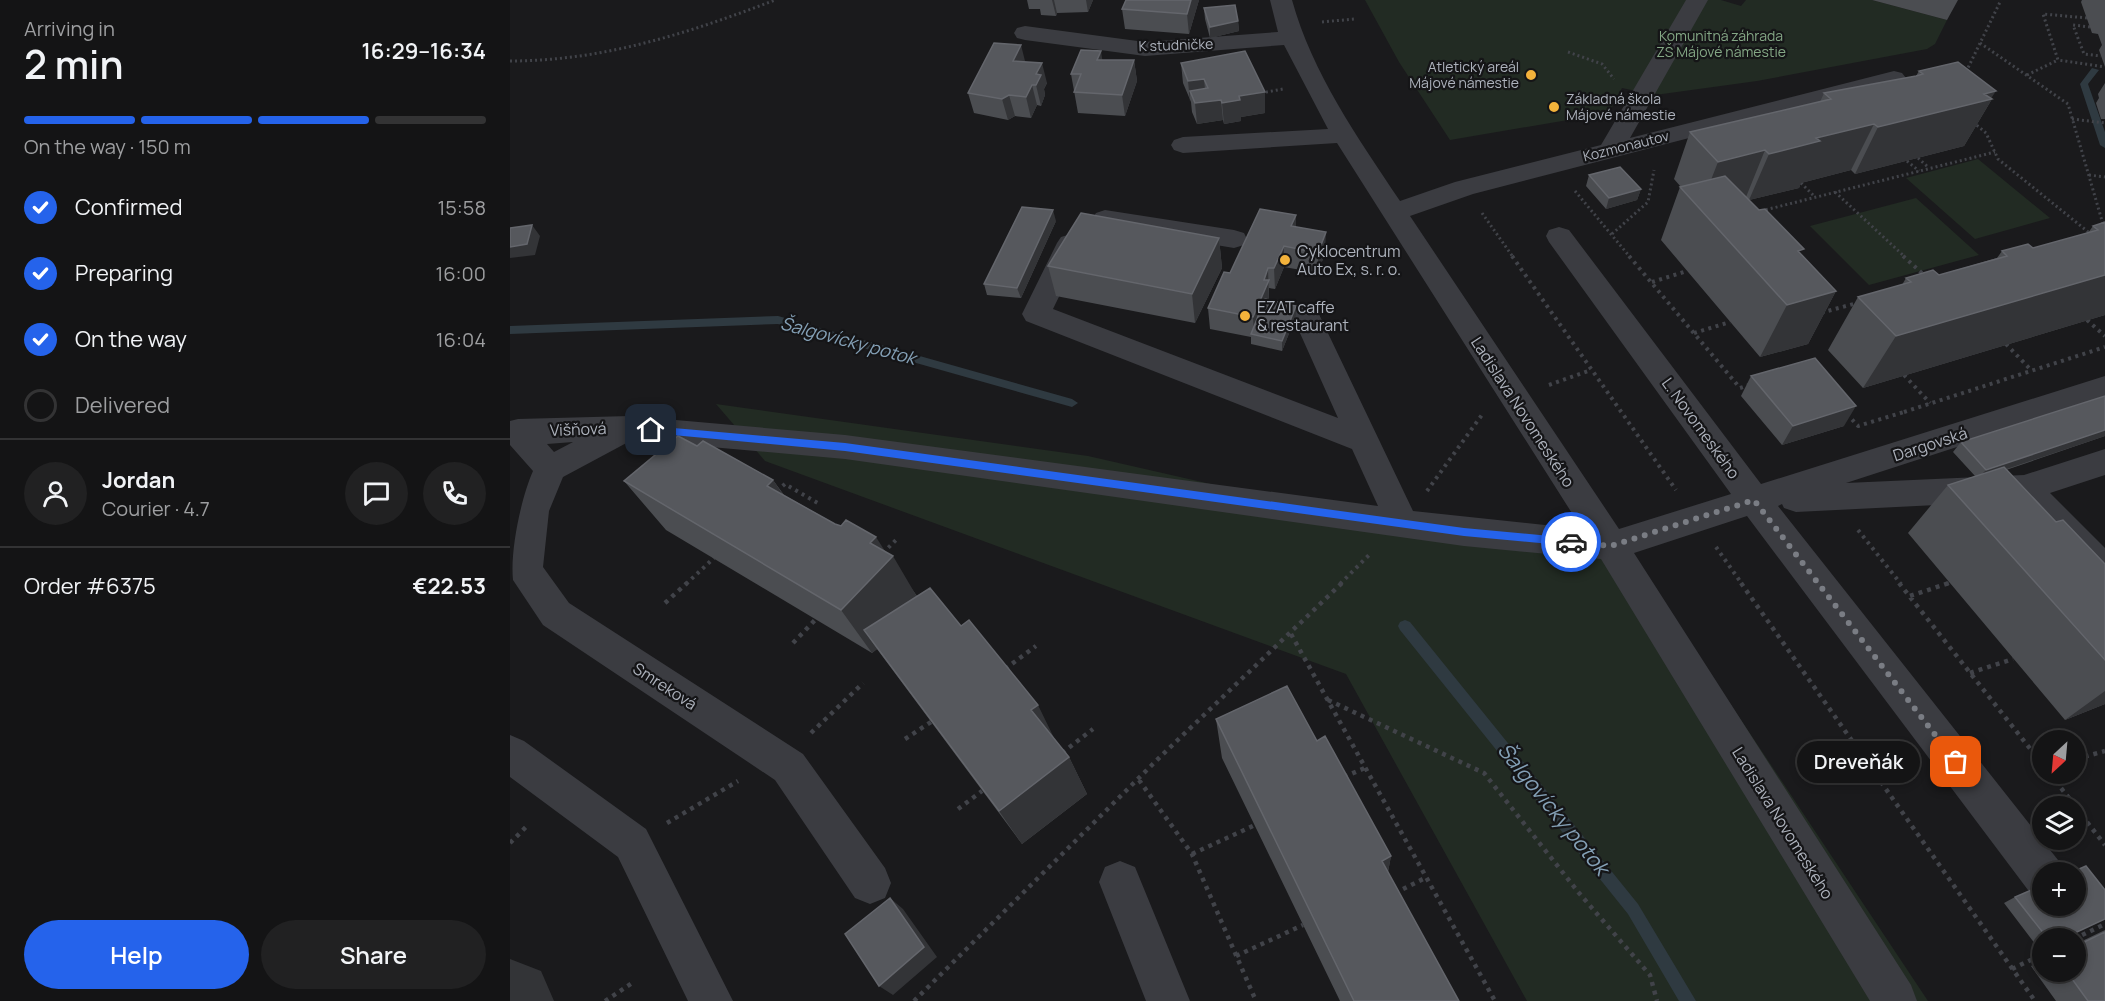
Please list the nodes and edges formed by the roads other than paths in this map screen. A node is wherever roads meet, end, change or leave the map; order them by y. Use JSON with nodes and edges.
{"nodes":[{"id":1,"x":1281,"y":0,"type":"edge"},
{"id":2,"x":1697,"y":0,"type":"edge"},
{"id":3,"x":1025,"y":33,"type":"dead end"},
{"id":4,"x":1291,"y":38,"type":"junction"},
{"id":5,"x":1894,"y":78,"type":"edge"},
{"id":6,"x":1344,"y":135,"type":"junction"},
{"id":7,"x":1183,"y":145,"type":"dead end"},
{"id":8,"x":1611,"y":150,"type":"junction"},
{"id":9,"x":1395,"y":212,"type":"junction"},
{"id":10,"x":1559,"y":236,"type":"dead end"},
{"id":11,"x":1234,"y":239,"type":"dead end"},
{"id":12,"x":1305,"y":313,"type":"dead end"},
{"id":13,"x":2105,"y":387,"type":"edge"},
{"id":14,"x":630,"y":428,"type":"junction"},
{"id":15,"x":514,"y":432,"type":"edge"},
{"id":16,"x":1363,"y":440,"type":"junction"},
{"id":17,"x":2105,"y":462,"type":"edge"},
{"id":18,"x":550,"y":469,"type":"junction"},
{"id":19,"x":2024,"y":488,"type":"junction"},
{"id":20,"x":1754,"y":500,"type":"junction"},
{"id":21,"x":1402,"y":523,"type":"junction"},
{"id":22,"x":1611,"y":546,"type":"junction"},
{"id":23,"x":2105,"y":570,"type":"edge"},
{"id":24,"x":510,"y":754,"type":"edge"},
{"id":25,"x":2033,"y":862,"type":"edge"},
{"id":26,"x":1120,"y":882,"type":"dead end"},
{"id":27,"x":870,"y":883,"type":"dead end"},
{"id":28,"x":711,"y":1001,"type":"edge"},
{"id":29,"x":1168,"y":1001,"type":"edge"},
{"id":30,"x":1895,"y":1001,"type":"edge"}],
"edges":[{"from":1,"to":4,"type":"street","name":"Ladislava Novomeského"},
{"from":2,"to":8,"type":"street"},
{"from":3,"to":4,"type":"street","name":"K studničke"},
{"from":4,"to":6,"type":"street","name":"Ladislava Novomeského"},
{"from":5,"to":8,"type":"street","name":"Kozmonautov"},
{"from":6,"to":7,"type":"street"},
{"from":6,"to":9,"type":"street","name":"Ladislava Novomeského"},
{"from":8,"to":9,"type":"street","name":"Kozmonautov"},
{"from":9,"to":22,"type":"street","name":"Ladislava Novomeského"},
{"from":10,"to":20,"type":"street","name":"L. Novomeského"},
{"from":11,"to":16,"type":"street"},
{"from":12,"to":16,"type":"street"},
{"from":13,"to":20,"type":"street","name":"Dargovská"},
{"from":14,"to":15,"type":"street","name":"Višňová"},
{"from":14,"to":18,"type":"street"},
{"from":14,"to":21,"type":"street","name":"Višňová"},
{"from":15,"to":18,"type":"street"},
{"from":16,"to":21,"type":"street"},
{"from":17,"to":19,"type":"street","name":"Dargovská"},
{"from":18,"to":27,"type":"street","name":"Smreková"},
{"from":19,"to":20,"type":"street","name":"Dargovská"},
{"from":19,"to":23,"type":"street"},
{"from":20,"to":22,"type":"street","name":"Dargovská"},
{"from":20,"to":25,"type":"street","name":"L. Novomeského"},
{"from":21,"to":22,"type":"street","name":"Višňová"},
{"from":22,"to":30,"type":"street","name":"Ladislava Novomeského"},
{"from":24,"to":28,"type":"street"},
{"from":26,"to":29,"type":"street"}]}
